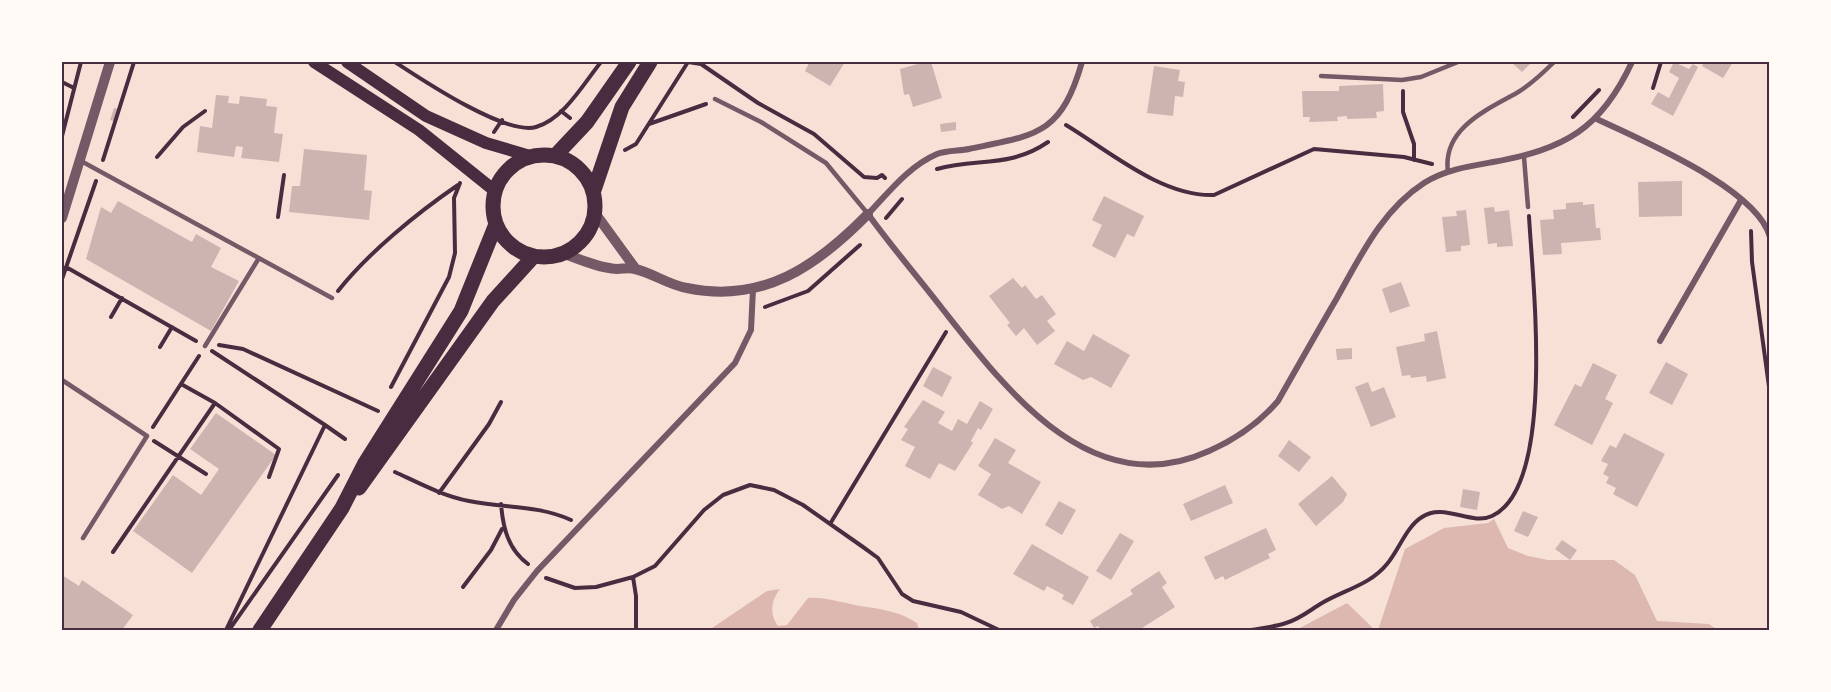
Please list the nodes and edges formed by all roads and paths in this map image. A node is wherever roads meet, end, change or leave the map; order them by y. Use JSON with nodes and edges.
{"nodes":[{"id":1,"x":81,"y":62,"type":"edge"},
{"id":2,"x":110,"y":62,"type":"edge"},
{"id":3,"x":314,"y":62,"type":"edge"},
{"id":4,"x":346,"y":62,"type":"edge"},
{"id":5,"x":395,"y":62,"type":"edge"},
{"id":6,"x":601,"y":62,"type":"edge"},
{"id":7,"x":629,"y":62,"type":"edge"},
{"id":8,"x":651,"y":62,"type":"edge"},
{"id":9,"x":687,"y":62,"type":"edge"},
{"id":10,"x":1082,"y":62,"type":"edge"},
{"id":11,"x":1458,"y":62,"type":"edge"},
{"id":12,"x":1554,"y":62,"type":"edge"},
{"id":13,"x":1632,"y":62,"type":"edge"},
{"id":14,"x":1661,"y":62,"type":"edge"},
{"id":15,"x":1321,"y":76,"type":"dead end"},
{"id":16,"x":1402,"y":80,"type":"junction"},
{"id":17,"x":62,"y":82,"type":"edge"},
{"id":18,"x":1604,"y":84,"type":"dead end"},
{"id":19,"x":74,"y":88,"type":"junction"},
{"id":20,"x":1653,"y":88,"type":"dead end"},
{"id":21,"x":715,"y":99,"type":"joint"},
{"id":22,"x":205,"y":111,"type":"dead end"},
{"id":23,"x":561,"y":111,"type":"junction"},
{"id":24,"x":1069,"y":114,"type":"dead end"},
{"id":25,"x":1597,"y":119,"type":"junction"},
{"id":26,"x":501,"y":120,"type":"junction"},
{"id":27,"x":1569,"y":121,"type":"dead end"},
{"id":28,"x":648,"y":124,"type":"junction"},
{"id":29,"x":1066,"y":124,"type":"junction"},
{"id":30,"x":581,"y":127,"type":"junction"},
{"id":31,"x":1060,"y":131,"type":"dead end"},
{"id":32,"x":62,"y":136,"type":"edge"},
{"id":33,"x":1053,"y":138,"type":"dead end"},
{"id":34,"x":486,"y":143,"type":"junction"},
{"id":35,"x":608,"y":144,"type":"junction"},
{"id":36,"x":530,"y":156,"type":"junction"},
{"id":37,"x":555,"y":156,"type":"junction"},
{"id":38,"x":157,"y":157,"type":"dead end"},
{"id":39,"x":1524,"y":157,"type":"junction"},
{"id":40,"x":1414,"y":160,"type":"junction"},
{"id":41,"x":1446,"y":160,"type":"junction"},
{"id":42,"x":81,"y":161,"type":"junction"},
{"id":43,"x":1432,"y":164,"type":"junction"},
{"id":44,"x":469,"y":169,"type":"junction"},
{"id":45,"x":931,"y":172,"type":"dead end"},
{"id":46,"x":1448,"y":172,"type":"junction"},
{"id":47,"x":284,"y":175,"type":"dead end"},
{"id":48,"x":458,"y":185,"type":"junction"},
{"id":49,"x":894,"y":186,"type":"junction"},
{"id":50,"x":594,"y":190,"type":"junction"},
{"id":51,"x":495,"y":191,"type":"junction"},
{"id":52,"x":1410,"y":193,"type":"junction"},
{"id":53,"x":1741,"y":200,"type":"junction"},
{"id":54,"x":1528,"y":207,"type":"joint"},
{"id":55,"x":1750,"y":210,"type":"junction"},
{"id":56,"x":595,"y":213,"type":"junction"},
{"id":57,"x":868,"y":214,"type":"junction"},
{"id":58,"x":279,"y":217,"type":"dead end"},
{"id":59,"x":62,"y":218,"type":"edge"},
{"id":60,"x":496,"y":224,"type":"junction"},
{"id":61,"x":878,"y":227,"type":"junction"},
{"id":62,"x":1770,"y":237,"type":"edge"},
{"id":63,"x":565,"y":254,"type":"junction"},
{"id":64,"x":534,"y":256,"type":"junction"},
{"id":65,"x":259,"y":258,"type":"junction"},
{"id":66,"x":66,"y":267,"type":"dead end"},
{"id":67,"x":635,"y":268,"type":"junction"},
{"id":68,"x":753,"y":289,"type":"junction"},
{"id":69,"x":122,"y":298,"type":"junction"},
{"id":70,"x":332,"y":298,"type":"joint"},
{"id":71,"x":753,"y":310,"type":"junction"},
{"id":72,"x":111,"y":317,"type":"dead end"},
{"id":73,"x":952,"y":321,"type":"junction"},
{"id":74,"x":172,"y":327,"type":"junction"},
{"id":75,"x":1660,"y":341,"type":"dead end"},
{"id":76,"x":160,"y":346,"type":"dead end"},
{"id":77,"x":205,"y":346,"type":"junction"},
{"id":78,"x":62,"y":380,"type":"edge"},
{"id":79,"x":181,"y":384,"type":"junction"},
{"id":80,"x":389,"y":390,"type":"dead end"},
{"id":81,"x":1770,"y":394,"type":"edge"},
{"id":82,"x":384,"y":401,"type":"dead end"},
{"id":83,"x":501,"y":402,"type":"dead end"},
{"id":84,"x":215,"y":403,"type":"junction"},
{"id":85,"x":378,"y":411,"type":"junction"},
{"id":86,"x":373,"y":420,"type":"dead end"},
{"id":87,"x":325,"y":425,"type":"junction"},
{"id":88,"x":147,"y":436,"type":"junction"},
{"id":89,"x":345,"y":439,"type":"dead end"},
{"id":90,"x":178,"y":456,"type":"junction"},
{"id":91,"x":344,"y":467,"type":"dead end"},
{"id":92,"x":395,"y":472,"type":"dead end"},
{"id":93,"x":206,"y":474,"type":"dead end"},
{"id":94,"x":269,"y":477,"type":"dead end"},
{"id":95,"x":439,"y":493,"type":"junction"},
{"id":96,"x":501,"y":504,"type":"junction"},
{"id":97,"x":342,"y":508,"type":"junction"},
{"id":98,"x":830,"y":524,"type":"junction"},
{"id":99,"x":579,"y":525,"type":"junction"},
{"id":100,"x":503,"y":528,"type":"junction"},
{"id":101,"x":83,"y":538,"type":"dead end"},
{"id":102,"x":113,"y":552,"type":"dead end"},
{"id":103,"x":537,"y":571,"type":"junction"},
{"id":104,"x":633,"y":578,"type":"junction"},
{"id":105,"x":463,"y":587,"type":"dead end"},
{"id":106,"x":228,"y":630,"type":"edge"},
{"id":107,"x":260,"y":630,"type":"edge"},
{"id":108,"x":496,"y":630,"type":"edge"},
{"id":109,"x":636,"y":630,"type":"edge"},
{"id":110,"x":999,"y":630,"type":"edge"},
{"id":111,"x":1251,"y":630,"type":"edge"}],
"edges":[{"from":1,"to":19,"type":"path"},
{"from":2,"to":42,"type":"street"},
{"from":3,"to":44,"type":"main road"},
{"from":4,"to":34,"type":"main road"},
{"from":5,"to":26,"type":"path"},
{"from":6,"to":23,"type":"path"},
{"from":7,"to":30,"type":"main road"},
{"from":8,"to":35,"type":"main road"},
{"from":9,"to":28,"type":"path"},
{"from":9,"to":49,"type":"path"},
{"from":10,"to":49,"type":"street"},
{"from":11,"to":16,"type":"lane"},
{"from":12,"to":41,"type":"lane"},
{"from":13,"to":25,"type":"street"},
{"from":14,"to":20,"type":"path"},
{"from":15,"to":16,"type":"lane"},
{"from":16,"to":40,"type":"path"},
{"from":17,"to":19,"type":"path"},
{"from":18,"to":27,"type":"path"},
{"from":19,"to":32,"type":"path"},
{"from":21,"to":28,"type":"path"},
{"from":21,"to":57,"type":"lane"},
{"from":22,"to":38,"type":"path"},
{"from":23,"to":26,"type":"path"},
{"from":23,"to":30,"type":"path"},
{"from":24,"to":29,"type":"path"},
{"from":25,"to":39,"type":"street"},
{"from":25,"to":53,"type":"street"},
{"from":26,"to":34,"type":"path"},
{"from":28,"to":35,"type":"path"},
{"from":29,"to":31,"type":"path"},
{"from":29,"to":40,"type":"path"},
{"from":30,"to":37,"type":"main road"},
{"from":33,"to":45,"type":"path"},
{"from":34,"to":36,"type":"main road"},
{"from":35,"to":50,"type":"main road"},
{"from":36,"to":37,"type":"main road"},
{"from":36,"to":51,"type":"main road"},
{"from":37,"to":50,"type":"main road"},
{"from":39,"to":46,"type":"street"},
{"from":39,"to":54,"type":"lane"},
{"from":40,"to":43,"type":"path"},
{"from":41,"to":43,"type":"path"},
{"from":41,"to":46,"type":"lane"},
{"from":42,"to":59,"type":"street"},
{"from":42,"to":65,"type":"lane"},
{"from":43,"to":52,"type":"path"},
{"from":44,"to":48,"type":"path"},
{"from":44,"to":51,"type":"main road"},
{"from":46,"to":52,"type":"street"},
{"from":47,"to":58,"type":"path"},
{"from":48,"to":70,"type":"path"},
{"from":48,"to":80,"type":"path"},
{"from":49,"to":57,"type":"street"},
{"from":49,"to":61,"type":"path"},
{"from":50,"to":56,"type":"main road"},
{"from":51,"to":60,"type":"main road"},
{"from":52,"to":73,"type":"street"},
{"from":53,"to":55,"type":"street"},
{"from":53,"to":75,"type":"street"},
{"from":54,"to":111,"type":"path"},
{"from":55,"to":62,"type":"street"},
{"from":55,"to":81,"type":"path"},
{"from":56,"to":63,"type":"main road"},
{"from":56,"to":67,"type":"street"},
{"from":57,"to":61,"type":"street"},
{"from":57,"to":68,"type":"street"},
{"from":60,"to":64,"type":"main road"},
{"from":60,"to":97,"type":"main road"},
{"from":61,"to":71,"type":"path"},
{"from":61,"to":73,"type":"street"},
{"from":63,"to":64,"type":"main road"},
{"from":63,"to":67,"type":"street"},
{"from":64,"to":97,"type":"main road"},
{"from":65,"to":70,"type":"lane"},
{"from":65,"to":77,"type":"lane"},
{"from":66,"to":69,"type":"path"},
{"from":67,"to":68,"type":"street"},
{"from":68,"to":71,"type":"street"},
{"from":69,"to":72,"type":"path"},
{"from":69,"to":74,"type":"path"},
{"from":71,"to":99,"type":"street"},
{"from":73,"to":98,"type":"path"},
{"from":74,"to":76,"type":"path"},
{"from":74,"to":77,"type":"path"},
{"from":77,"to":79,"type":"path"},
{"from":77,"to":85,"type":"path"},
{"from":77,"to":87,"type":"path"},
{"from":78,"to":88,"type":"lane"},
{"from":79,"to":84,"type":"path"},
{"from":79,"to":88,"type":"path"},
{"from":82,"to":85,"type":"path"},
{"from":83,"to":95,"type":"path"},
{"from":84,"to":90,"type":"path"},
{"from":84,"to":94,"type":"path"},
{"from":85,"to":86,"type":"path"},
{"from":87,"to":89,"type":"path"},
{"from":87,"to":106,"type":"path"},
{"from":88,"to":90,"type":"path"},
{"from":88,"to":101,"type":"lane"},
{"from":90,"to":93,"type":"path"},
{"from":90,"to":102,"type":"path"},
{"from":91,"to":106,"type":"path"},
{"from":92,"to":95,"type":"path"},
{"from":95,"to":96,"type":"path"},
{"from":96,"to":99,"type":"path"},
{"from":96,"to":100,"type":"path"},
{"from":97,"to":107,"type":"main road"},
{"from":98,"to":104,"type":"path"},
{"from":98,"to":110,"type":"path"},
{"from":99,"to":103,"type":"street"},
{"from":100,"to":103,"type":"path"},
{"from":100,"to":105,"type":"path"},
{"from":103,"to":104,"type":"path"},
{"from":103,"to":108,"type":"street"},
{"from":104,"to":109,"type":"path"}]}
